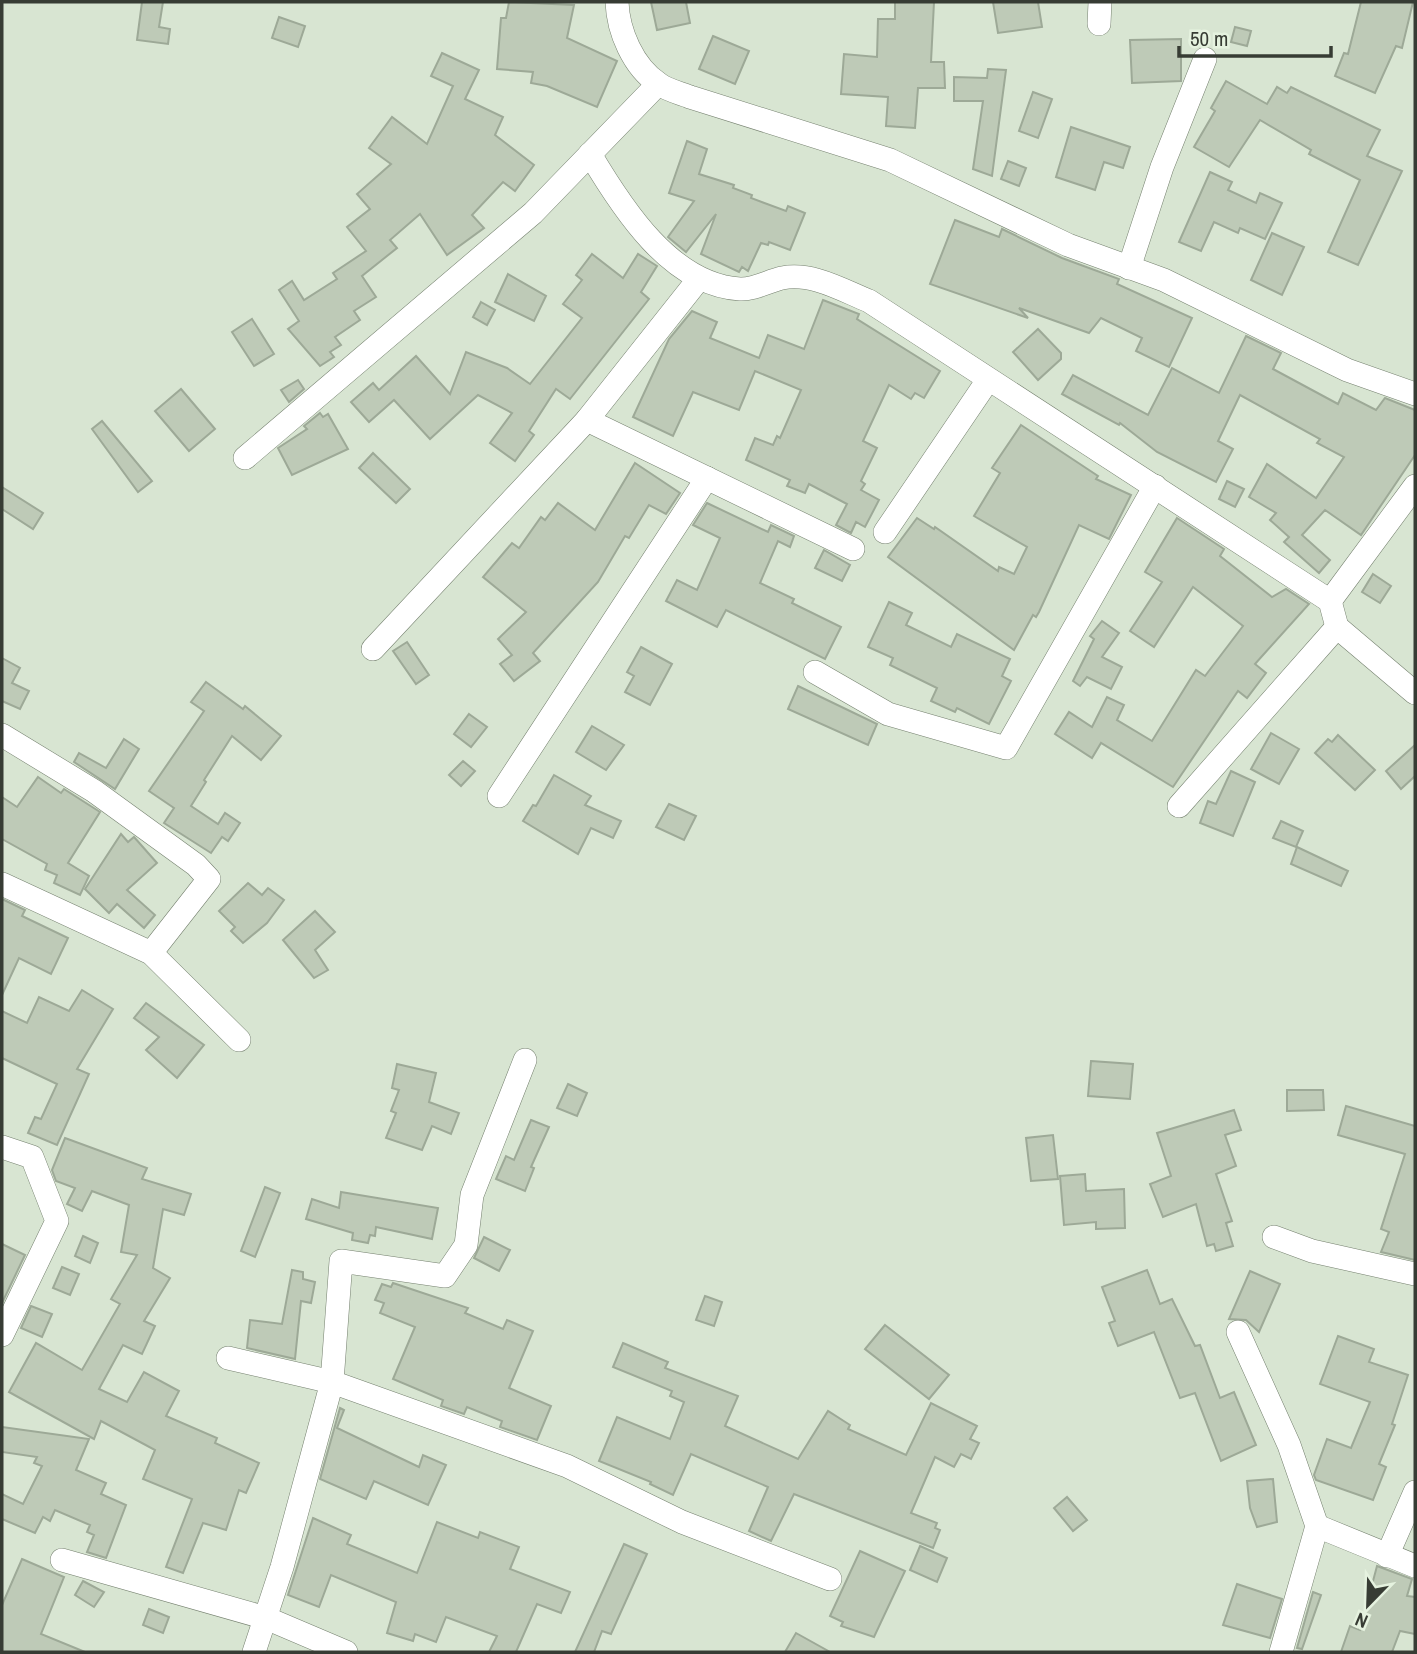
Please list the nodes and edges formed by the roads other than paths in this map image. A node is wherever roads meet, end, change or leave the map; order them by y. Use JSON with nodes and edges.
{"nodes":[{"id":1,"x":617,"y":2,"type":"edge"},
{"id":2,"x":1205,"y":59,"type":"dead end"},
{"id":3,"x":658,"y":84,"type":"junction"},
{"id":4,"x":590,"y":154,"type":"junction"},
{"id":5,"x":1129,"y":268,"type":"junction"},
{"id":6,"x":698,"y":280,"type":"junction"},
{"id":7,"x":988,"y":380,"type":"junction"},
{"id":8,"x":1415,"y":394,"type":"edge"},
{"id":9,"x":587,"y":420,"type":"junction"},
{"id":10,"x":245,"y":458,"type":"dead end"},
{"id":11,"x":707,"y":478,"type":"junction"},
{"id":12,"x":1155,"y":486,"type":"junction"},
{"id":13,"x":1415,"y":486,"type":"edge"},
{"id":14,"x":885,"y":532,"type":"dead end"},
{"id":15,"x":853,"y":549,"type":"dead end"},
{"id":16,"x":1331,"y":601,"type":"junction"},
{"id":17,"x":1337,"y":627,"type":"junction"},
{"id":18,"x":373,"y":649,"type":"dead end"},
{"id":19,"x":815,"y":672,"type":"dead end"},
{"id":20,"x":1415,"y":693,"type":"edge"},
{"id":21,"x":2,"y":735,"type":"edge"},
{"id":22,"x":499,"y":796,"type":"dead end"},
{"id":23,"x":1179,"y":806,"type":"dead end"},
{"id":24,"x":2,"y":884,"type":"edge"},
{"id":25,"x":151,"y":953,"type":"junction"},
{"id":26,"x":239,"y":1040,"type":"dead end"},
{"id":27,"x":526,"y":1060,"type":"dead end"},
{"id":28,"x":2,"y":1147,"type":"edge"},
{"id":29,"x":1274,"y":1237,"type":"dead end"},
{"id":30,"x":1415,"y":1274,"type":"edge"},
{"id":31,"x":1238,"y":1332,"type":"dead end"},
{"id":32,"x":2,"y":1335,"type":"edge"},
{"id":33,"x":228,"y":1358,"type":"dead end"},
{"id":34,"x":332,"y":1382,"type":"junction"},
{"id":35,"x":1415,"y":1492,"type":"edge"},
{"id":36,"x":1317,"y":1526,"type":"junction"},
{"id":37,"x":1387,"y":1556,"type":"junction"},
{"id":38,"x":62,"y":1560,"type":"dead end"},
{"id":39,"x":1415,"y":1566,"type":"edge"},
{"id":40,"x":830,"y":1579,"type":"dead end"},
{"id":41,"x":266,"y":1618,"type":"junction"},
{"id":42,"x":254,"y":1652,"type":"edge"},
{"id":43,"x":346,"y":1652,"type":"edge"},
{"id":44,"x":1281,"y":1652,"type":"edge"}],
"edges":[{"from":1,"to":3,"type":"street"},
{"from":2,"to":5,"type":"street"},
{"from":3,"to":4,"type":"street"},
{"from":3,"to":5,"type":"street"},
{"from":4,"to":6,"type":"street"},
{"from":4,"to":10,"type":"street"},
{"from":5,"to":8,"type":"street"},
{"from":6,"to":7,"type":"street"},
{"from":6,"to":9,"type":"street"},
{"from":7,"to":12,"type":"street"},
{"from":7,"to":14,"type":"street"},
{"from":9,"to":11,"type":"street"},
{"from":9,"to":18,"type":"street"},
{"from":11,"to":15,"type":"street"},
{"from":11,"to":22,"type":"street"},
{"from":12,"to":16,"type":"street"},
{"from":12,"to":19,"type":"street"},
{"from":13,"to":16,"type":"street"},
{"from":16,"to":17,"type":"street"},
{"from":17,"to":20,"type":"street"},
{"from":17,"to":23,"type":"street"},
{"from":21,"to":25,"type":"street"},
{"from":24,"to":25,"type":"street"},
{"from":25,"to":26,"type":"street"},
{"from":27,"to":34,"type":"street"},
{"from":28,"to":32,"type":"street"},
{"from":29,"to":30,"type":"street"},
{"from":31,"to":36,"type":"street"},
{"from":33,"to":34,"type":"street"},
{"from":34,"to":40,"type":"street"},
{"from":34,"to":41,"type":"street"},
{"from":35,"to":37,"type":"street"},
{"from":36,"to":37,"type":"street"},
{"from":36,"to":44,"type":"street"},
{"from":37,"to":39,"type":"street"},
{"from":38,"to":41,"type":"street"},
{"from":41,"to":42,"type":"street"},
{"from":41,"to":43,"type":"street"}]}
